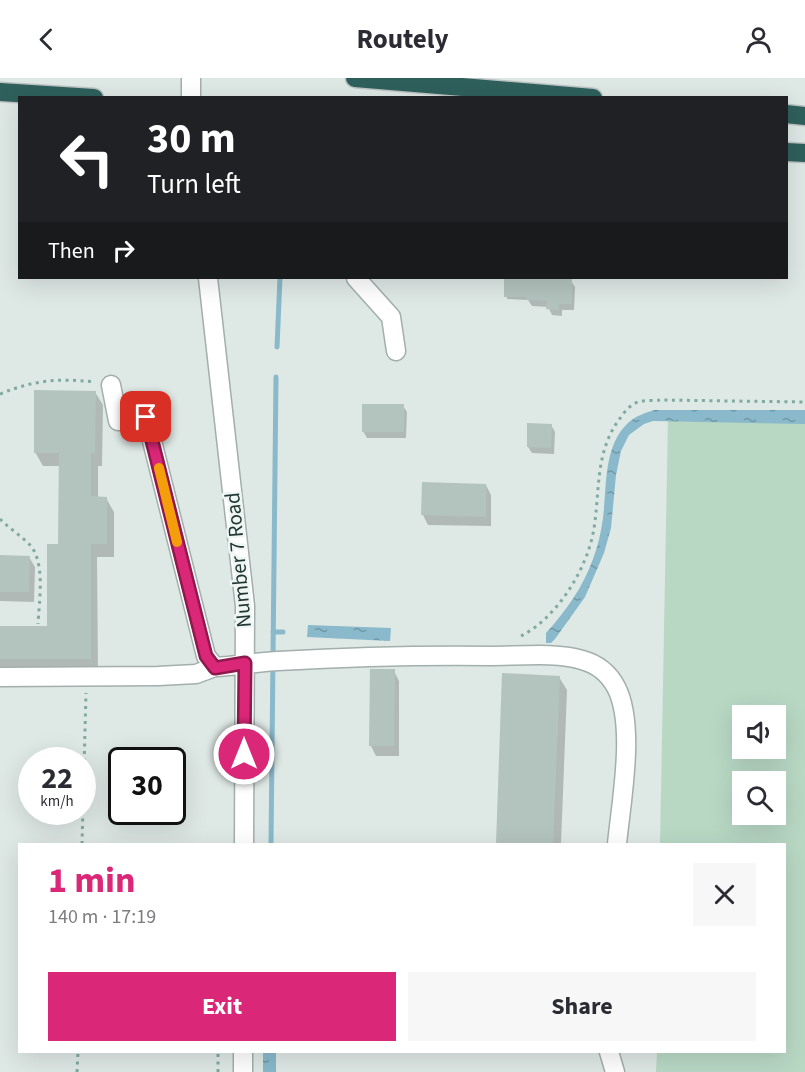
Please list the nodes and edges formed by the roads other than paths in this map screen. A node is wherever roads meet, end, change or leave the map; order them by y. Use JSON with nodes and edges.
{"nodes":[{"id":1,"x":191,"y":78,"type":"edge"},
{"id":2,"x":355,"y":78,"type":"edge"},
{"id":3,"x":0,"y":92,"type":"edge"},
{"id":4,"x":62,"y":96,"type":"edge"},
{"id":5,"x":192,"y":96,"type":"edge"},
{"id":6,"x":568,"y":96,"type":"edge"},
{"id":7,"x":788,"y":114,"type":"edge"},
{"id":8,"x":805,"y":116,"type":"edge"},
{"id":9,"x":788,"y":152,"type":"edge"},
{"id":10,"x":805,"y":153,"type":"edge"},
{"id":11,"x":208,"y":279,"type":"edge"},
{"id":12,"x":357,"y":279,"type":"edge"},
{"id":13,"x":396,"y":351,"type":"dead end"},
{"id":14,"x":111,"y":385,"type":"road end"},
{"id":15,"x":263,"y":662,"type":"junction"},
{"id":16,"x":215,"y":668,"type":"junction"},
{"id":17,"x":0,"y":677,"type":"edge"},
{"id":18,"x":244,"y":843,"type":"edge"},
{"id":19,"x":617,"y":843,"type":"edge"},
{"id":20,"x":243,"y":1053,"type":"edge"},
{"id":21,"x":609,"y":1053,"type":"edge"},
{"id":22,"x":243,"y":1072,"type":"edge"},
{"id":23,"x":615,"y":1072,"type":"edge"}],
"edges":[{"from":1,"to":5,"type":"street"},
{"from":2,"to":6,"type":"highway"},
{"from":3,"to":4,"type":"highway"},
{"from":7,"to":8,"type":"highway"},
{"from":9,"to":10,"type":"highway"},
{"from":11,"to":15,"type":"street","name":"Number 7 Road"},
{"from":12,"to":13,"type":"street"},
{"from":14,"to":16,"type":"street"},
{"from":15,"to":16,"type":"street"},
{"from":15,"to":18,"type":"street","name":"Number 7 Road"},
{"from":15,"to":19,"type":"street"},
{"from":16,"to":17,"type":"street"},
{"from":20,"to":22,"type":"street"},
{"from":21,"to":23,"type":"street"}]}
